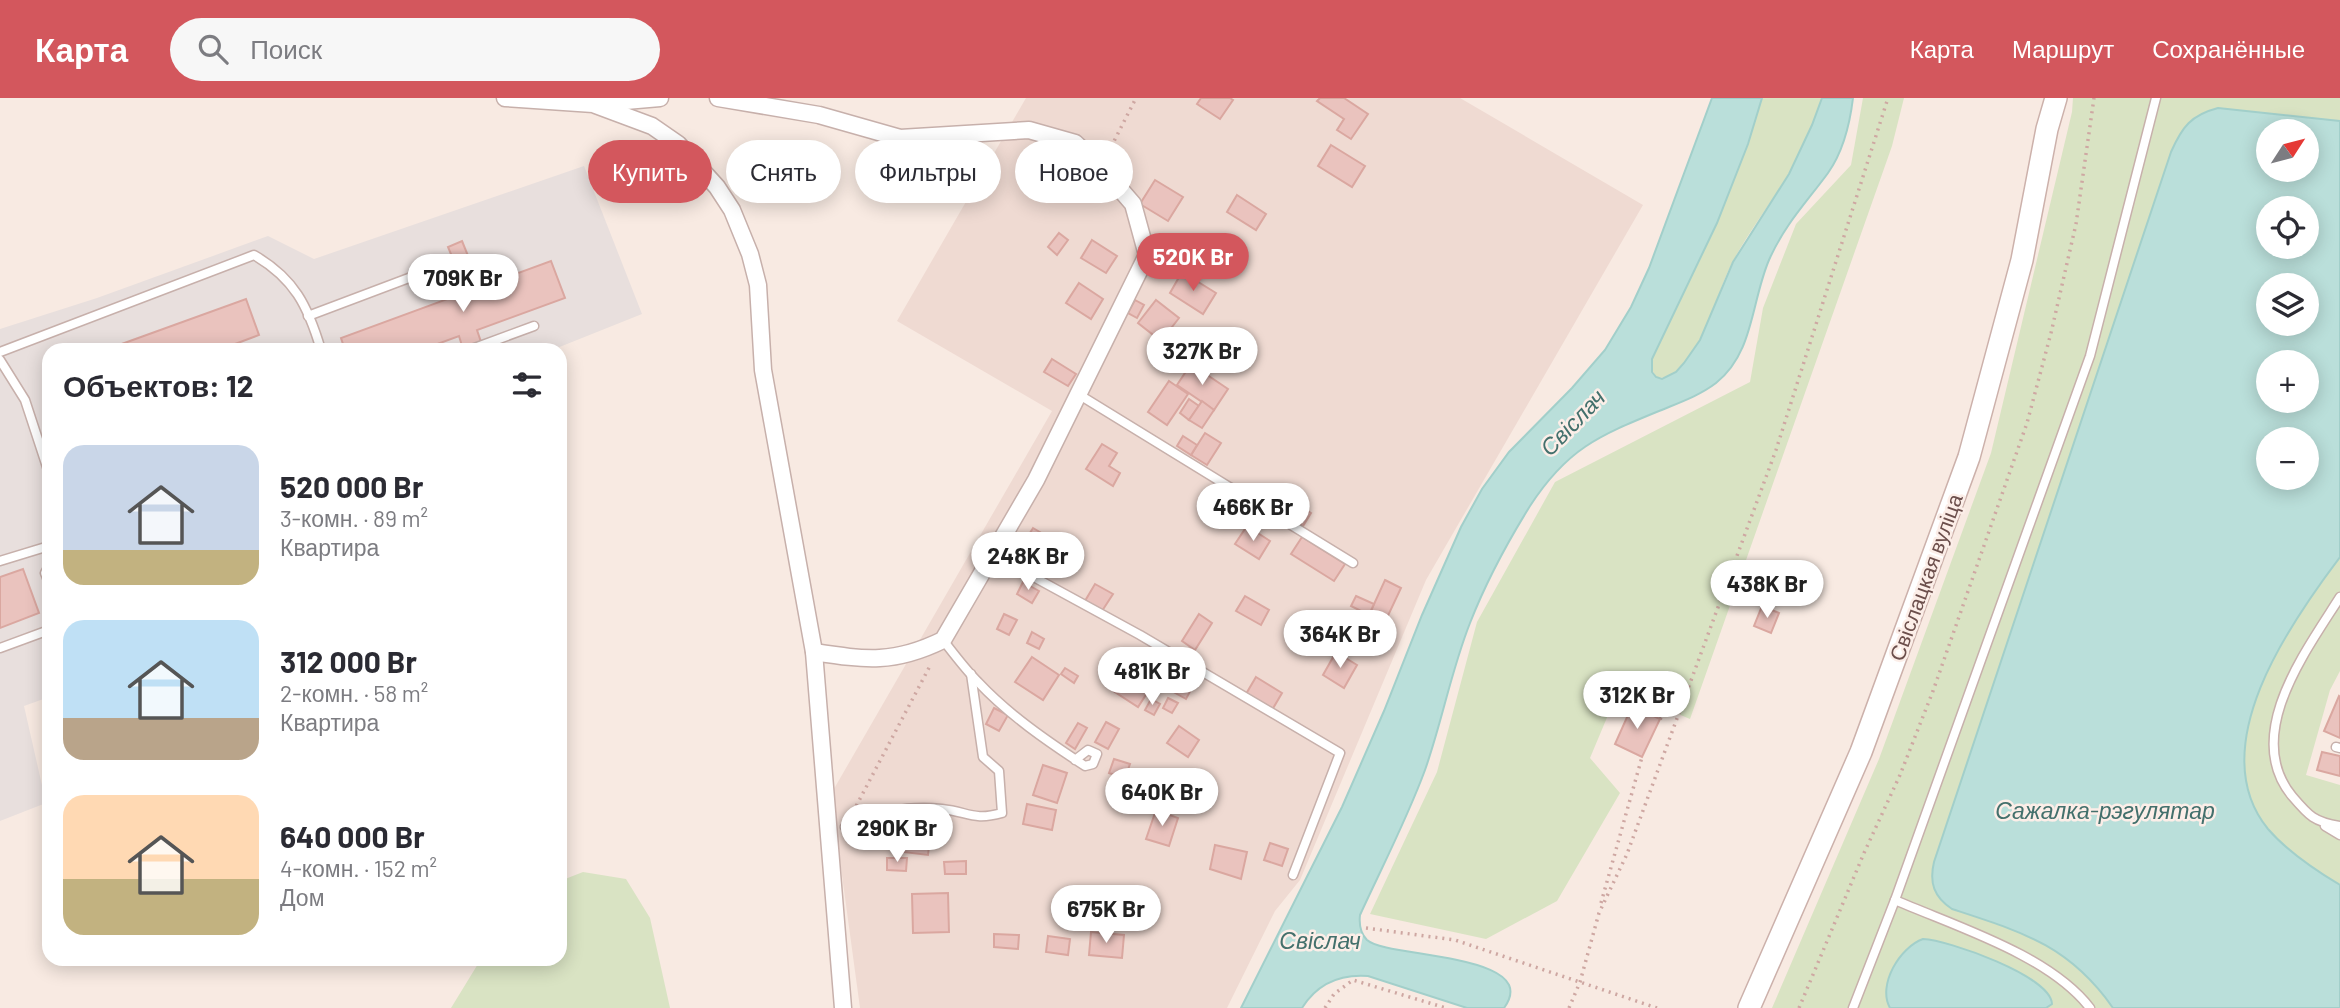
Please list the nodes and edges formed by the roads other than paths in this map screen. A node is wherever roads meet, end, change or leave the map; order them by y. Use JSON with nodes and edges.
{"nodes":[{"id":1,"x":505,"y":98,"type":"edge"},
{"id":2,"x":660,"y":98,"type":"edge"},
{"id":3,"x":733,"y":98,"type":"edge"},
{"id":4,"x":2045,"y":98,"type":"edge"},
{"id":5,"x":2056,"y":98,"type":"edge"},
{"id":6,"x":2155,"y":98,"type":"edge"},
{"id":7,"x":593,"y":104,"type":"junction"},
{"id":8,"x":2047,"y":129,"type":"junction"},
{"id":9,"x":438,"y":267,"type":"dead end"},
{"id":10,"x":308,"y":317,"type":"junction"},
{"id":11,"x":534,"y":326,"type":"dead end"},
{"id":12,"x":318,"y":343,"type":"edge"},
{"id":13,"x":488,"y":343,"type":"edge"},
{"id":14,"x":0,"y":352,"type":"edge"},
{"id":15,"x":0,"y":360,"type":"edge"},
{"id":16,"x":1078,"y":394,"type":"junction"},
{"id":17,"x":42,"y":452,"type":"edge"},
{"id":18,"x":42,"y":548,"type":"edge"},
{"id":19,"x":0,"y":561,"type":"edge"},
{"id":20,"x":1353,"y":563,"type":"dead end"},
{"id":21,"x":984,"y":570,"type":"junction"},
{"id":22,"x":2340,"y":597,"type":"edge"},
{"id":23,"x":42,"y":633,"type":"edge"},
{"id":24,"x":943,"y":640,"type":"junction"},
{"id":25,"x":0,"y":648,"type":"edge"},
{"id":26,"x":814,"y":652,"type":"junction"},
{"id":27,"x":971,"y":674,"type":"junction"},
{"id":28,"x":1075,"y":760,"type":"dead end"},
{"id":29,"x":2320,"y":823,"type":"junction"},
{"id":30,"x":2340,"y":826,"type":"edge"},
{"id":31,"x":845,"y":827,"type":"road end"},
{"id":32,"x":2340,"y":835,"type":"edge"},
{"id":33,"x":1293,"y":875,"type":"dead end"},
{"id":34,"x":1895,"y":900,"type":"junction"},
{"id":35,"x":843,"y":1008,"type":"edge"},
{"id":36,"x":1749,"y":1008,"type":"edge"},
{"id":37,"x":1853,"y":1008,"type":"edge"},
{"id":38,"x":2090,"y":1008,"type":"edge"}],
"edges":[{"from":1,"to":7,"type":"street"},
{"from":2,"to":7,"type":"street"},
{"from":3,"to":16,"type":"street"},
{"from":4,"to":8,"type":"main road","name":"Свіслацкая вуліца"},
{"from":5,"to":8,"type":"main road","name":"Свіслацкая вуліца"},
{"from":6,"to":34,"type":"lane"},
{"from":7,"to":26,"type":"street"},
{"from":8,"to":36,"type":"main road","name":"Свіслацкая вуліца"},
{"from":9,"to":10,"type":"lane"},
{"from":10,"to":12,"type":"lane"},
{"from":10,"to":14,"type":"lane"},
{"from":11,"to":13,"type":"lane"},
{"from":15,"to":17,"type":"lane"},
{"from":16,"to":20,"type":"lane"},
{"from":16,"to":21,"type":"street"},
{"from":18,"to":19,"type":"lane"},
{"from":21,"to":24,"type":"street"},
{"from":21,"to":33,"type":"lane"},
{"from":22,"to":29,"type":"lane"},
{"from":23,"to":25,"type":"lane"},
{"from":24,"to":26,"type":"street"},
{"from":24,"to":27,"type":"lane"},
{"from":26,"to":35,"type":"street"},
{"from":27,"to":28,"type":"lane"},
{"from":27,"to":31,"type":"lane"},
{"from":29,"to":30,"type":"lane"},
{"from":29,"to":32,"type":"lane"},
{"from":34,"to":37,"type":"lane"},
{"from":34,"to":38,"type":"lane"}]}
